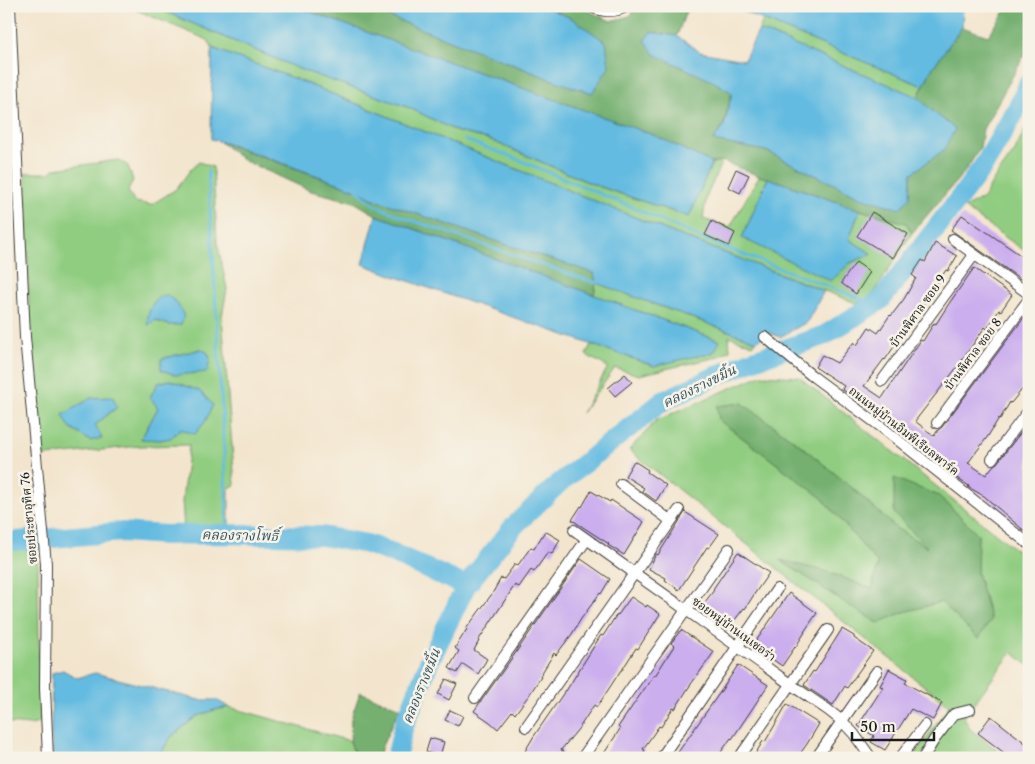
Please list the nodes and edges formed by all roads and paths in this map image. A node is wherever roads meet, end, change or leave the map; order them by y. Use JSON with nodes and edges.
{"nodes":[{"id":1,"x":10,"y":6,"type":"edge"},
{"id":2,"x":589,"y":6,"type":"edge"},
{"id":3,"x":627,"y":6,"type":"edge"},
{"id":4,"x":953,"y":239,"type":"dead end"},
{"id":5,"x":974,"y":255,"type":"junction"},
{"id":6,"x":1029,"y":294,"type":"edge"},
{"id":7,"x":1029,"y":299,"type":"edge"},
{"id":8,"x":764,"y":337,"type":"dead end"},
{"id":9,"x":882,"y":381,"type":"dead end"},
{"id":10,"x":1029,"y":410,"type":"edge"},
{"id":11,"x":937,"y":423,"type":"dead end"},
{"id":12,"x":992,"y":459,"type":"dead end"},
{"id":13,"x":621,"y":484,"type":"dead end"},
{"id":14,"x":679,"y":510,"type":"dead end"},
{"id":15,"x":671,"y":521,"type":"junction"},
{"id":16,"x":574,"y":530,"type":"dead end"},
{"id":17,"x":587,"y":539,"type":"junction"},
{"id":18,"x":1029,"y":544,"type":"edge"},
{"id":19,"x":729,"y":549,"type":"dead end"},
{"id":20,"x":634,"y":573,"type":"junction"},
{"id":21,"x":777,"y":589,"type":"dead end"},
{"id":22,"x":686,"y":609,"type":"junction"},
{"id":23,"x":828,"y":630,"type":"dead end"},
{"id":24,"x":737,"y":647,"type":"junction"},
{"id":25,"x":877,"y":671,"type":"dead end"},
{"id":26,"x":790,"y":684,"type":"junction"},
{"id":27,"x":475,"y":698,"type":"dead end"},
{"id":28,"x":970,"y":710,"type":"dead end"},
{"id":29,"x":842,"y":721,"type":"junction"},
{"id":30,"x":925,"y":725,"type":"dead end"},
{"id":31,"x":526,"y":728,"type":"dead end"},
{"id":32,"x":48,"y":758,"type":"edge"},
{"id":33,"x":582,"y":758,"type":"edge"},
{"id":34,"x":661,"y":758,"type":"edge"},
{"id":35,"x":739,"y":758,"type":"edge"},
{"id":36,"x":816,"y":758,"type":"edge"},
{"id":37,"x":870,"y":758,"type":"edge"},
{"id":38,"x":900,"y":758,"type":"edge"},
{"id":39,"x":923,"y":758,"type":"edge"}],
"edges":[{"from":1,"to":32,"type":"street","name":"ซอยประชาอุทิศ 76"},
{"from":2,"to":3,"type":"street"},
{"from":4,"to":5,"type":"street"},
{"from":5,"to":6,"type":"street"},
{"from":5,"to":9,"type":"street","name":"บ้านพิศาล ซอย 9"},
{"from":7,"to":11,"type":"street","name":"บ้านพิศาล ซอย 8"},
{"from":8,"to":18,"type":"street","name":"ถนนหมู่บ้านอิมพีเรียลพาร์ค"},
{"from":10,"to":12,"type":"street"},
{"from":13,"to":15,"type":"street"},
{"from":14,"to":15,"type":"street"},
{"from":15,"to":20,"type":"street"},
{"from":16,"to":17,"type":"street","name":"ซอยหมู่บ้านเนเชอร่า"},
{"from":17,"to":20,"type":"street","name":"ซอยหมู่บ้านเนเชอร่า"},
{"from":17,"to":27,"type":"street"},
{"from":19,"to":22,"type":"street"},
{"from":20,"to":22,"type":"street","name":"ซอยหมู่บ้านเนเชอร่า"},
{"from":20,"to":31,"type":"street"},
{"from":21,"to":24,"type":"street"},
{"from":22,"to":24,"type":"street","name":"ซอยหมู่บ้านเนเชอร่า"},
{"from":22,"to":33,"type":"street"},
{"from":23,"to":26,"type":"street"},
{"from":24,"to":26,"type":"street","name":"ซอยหมู่บ้านเนเชอร่า"},
{"from":24,"to":34,"type":"street"},
{"from":25,"to":29,"type":"street"},
{"from":26,"to":29,"type":"street","name":"ซอยหมู่บ้านเนเชอร่า"},
{"from":26,"to":35,"type":"street"},
{"from":28,"to":39,"type":"street"},
{"from":29,"to":36,"type":"street"},
{"from":29,"to":37,"type":"street","name":"ซอยหมู่บ้านเนเชอร่า"},
{"from":30,"to":38,"type":"street"}]}
